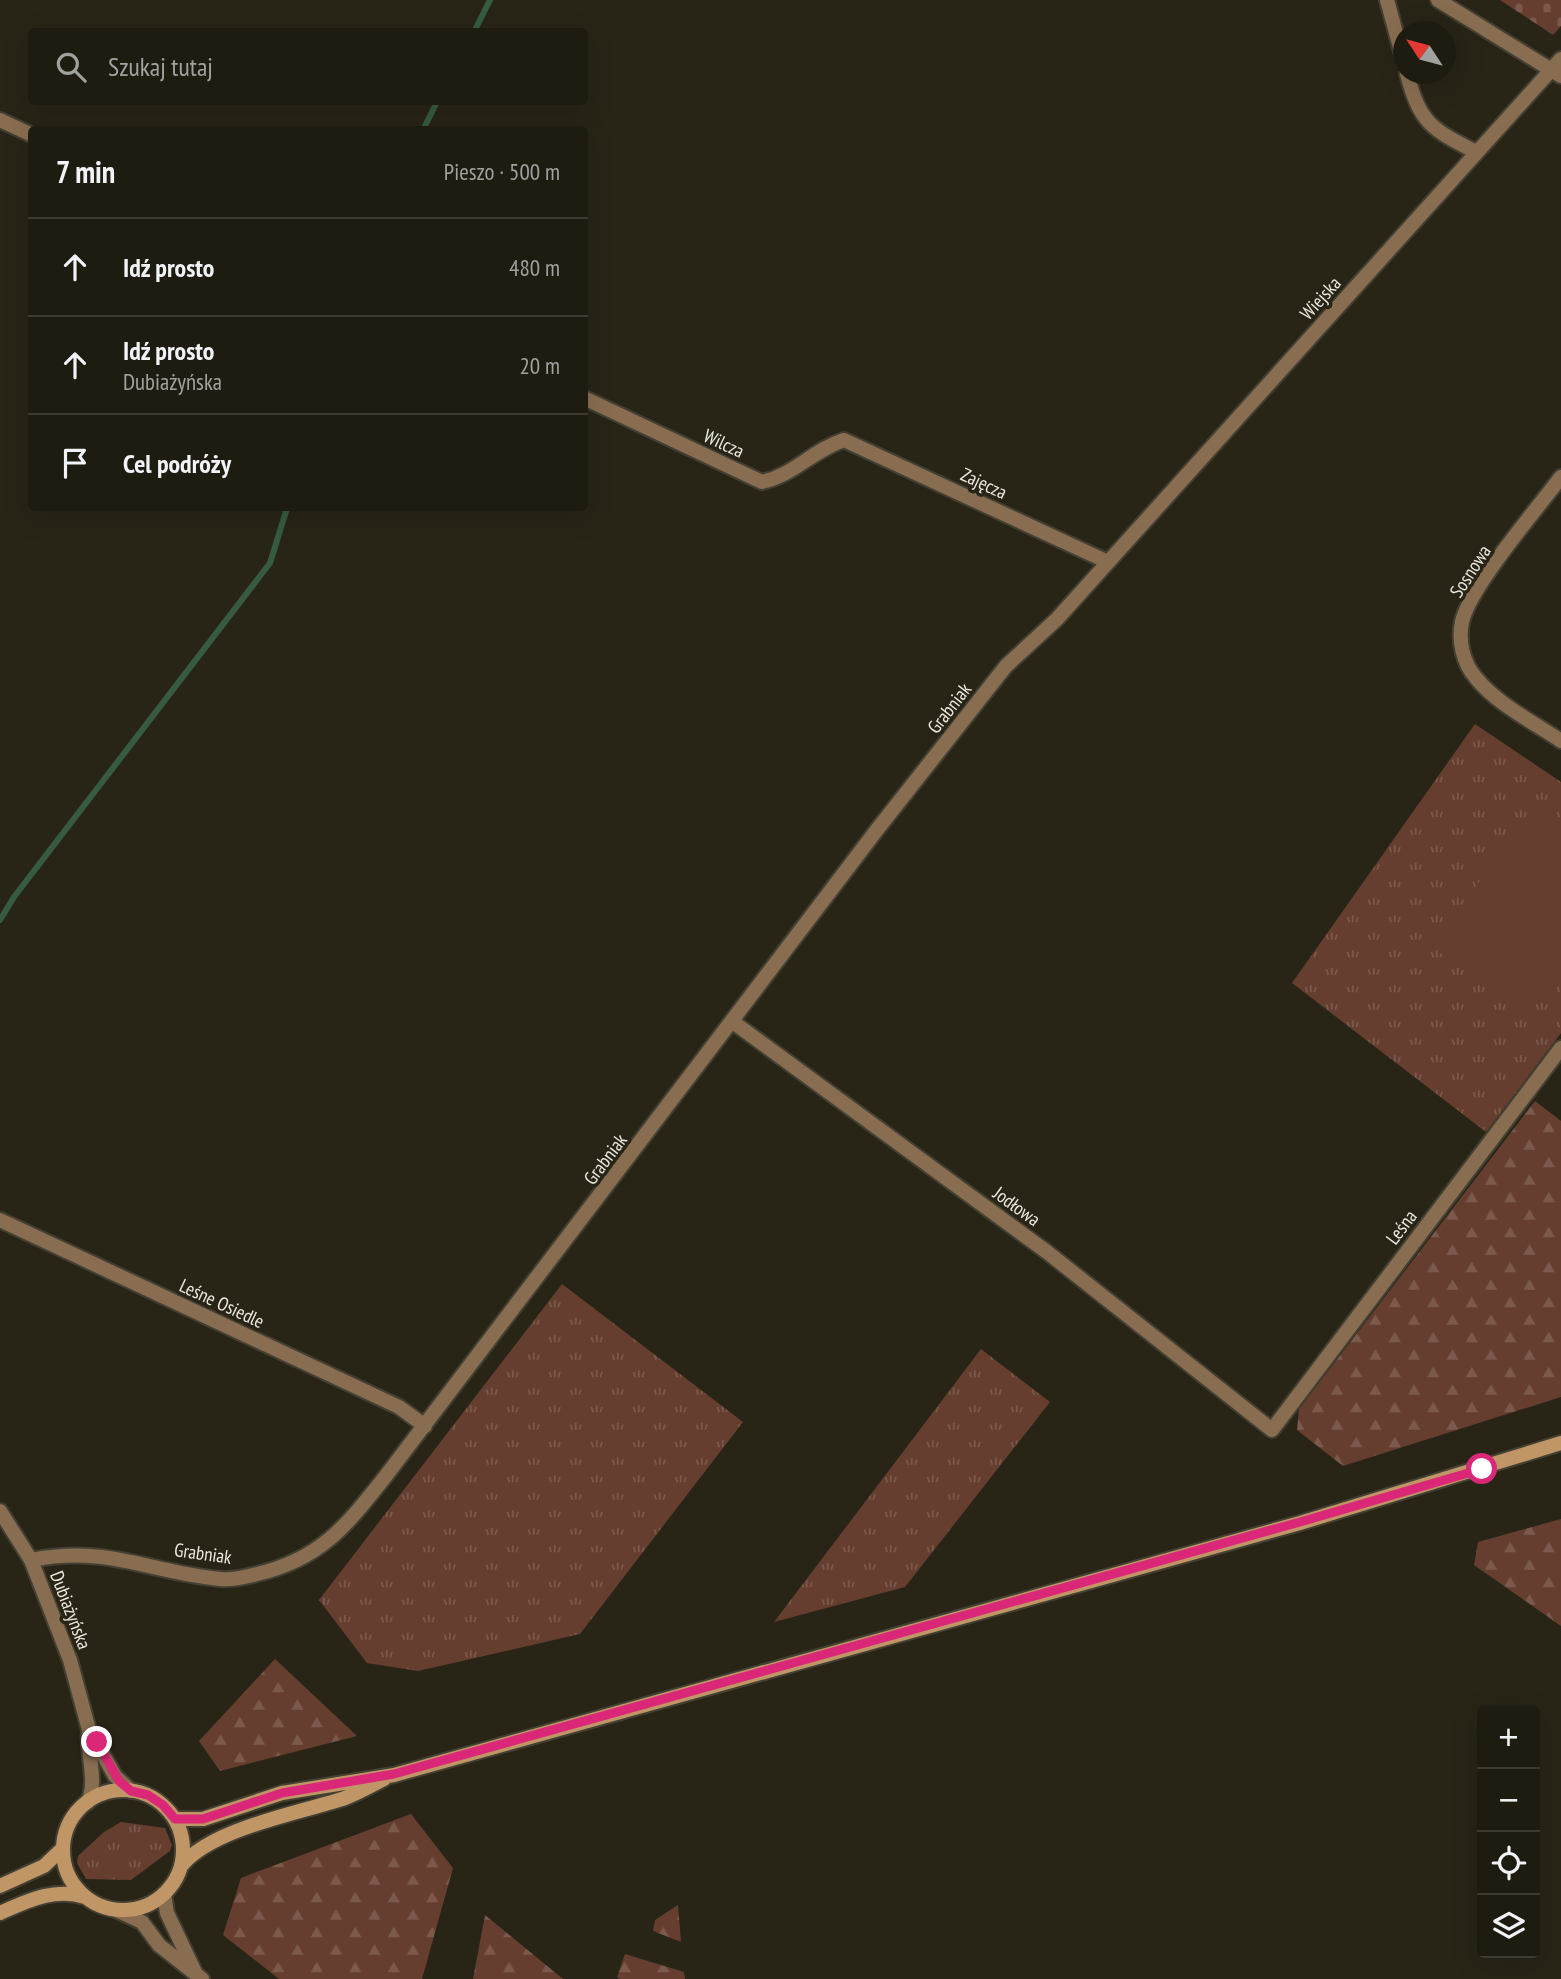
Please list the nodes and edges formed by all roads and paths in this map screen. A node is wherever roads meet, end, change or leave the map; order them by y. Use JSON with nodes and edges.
{"nodes":[{"id":1,"x":1387,"y":0,"type":"edge"},
{"id":2,"x":1438,"y":0,"type":"edge"},
{"id":3,"x":1393,"y":22,"type":"edge"},
{"id":4,"x":1561,"y":59,"type":"edge"},
{"id":5,"x":1555,"y":73,"type":"edge"},
{"id":6,"x":1410,"y":84,"type":"edge"},
{"id":7,"x":0,"y":120,"type":"edge"},
{"id":8,"x":28,"y":133,"type":"edge"},
{"id":9,"x":1476,"y":152,"type":"junction"},
{"id":10,"x":588,"y":400,"type":"edge"},
{"id":11,"x":844,"y":440,"type":"joint"},
{"id":12,"x":1561,"y":477,"type":"edge"},
{"id":13,"x":1108,"y":562,"type":"junction"},
{"id":14,"x":1561,"y":741,"type":"edge"},
{"id":15,"x":733,"y":1022,"type":"junction"},
{"id":16,"x":1561,"y":1048,"type":"edge"},
{"id":17,"x":0,"y":1220,"type":"edge"},
{"id":18,"x":425,"y":1426,"type":"junction"},
{"id":19,"x":1272,"y":1430,"type":"joint"},
{"id":20,"x":1561,"y":1443,"type":"edge"},
{"id":21,"x":0,"y":1511,"type":"edge"},
{"id":22,"x":31,"y":1560,"type":"junction"},
{"id":23,"x":89,"y":1730,"type":"junction"},
{"id":24,"x":394,"y":1774,"type":"junction"},
{"id":25,"x":131,"y":1791,"type":"junction"},
{"id":26,"x":88,"y":1802,"type":"junction"},
{"id":27,"x":175,"y":1819,"type":"junction"},
{"id":28,"x":63,"y":1848,"type":"junction"},
{"id":29,"x":182,"y":1865,"type":"junction"},
{"id":30,"x":0,"y":1886,"type":"edge"},
{"id":31,"x":164,"y":1895,"type":"junction"},
{"id":32,"x":85,"y":1897,"type":"junction"},
{"id":33,"x":116,"y":1910,"type":"junction"},
{"id":34,"x":0,"y":1913,"type":"edge"},
{"id":35,"x":199,"y":1976,"type":"edge"}],
"edges":[{"from":1,"to":3,"type":"street"},
{"from":2,"to":5,"type":"street"},
{"from":4,"to":5,"type":"street","name":"Wiejska"},
{"from":5,"to":9,"type":"street","name":"Wiejska"},
{"from":6,"to":9,"type":"street"},
{"from":7,"to":8,"type":"street"},
{"from":9,"to":13,"type":"street","name":"Wiejska"},
{"from":10,"to":11,"type":"street","name":"Wilcza"},
{"from":11,"to":13,"type":"street","name":"Zajęcza"},
{"from":12,"to":14,"type":"street","name":"Sosnowa"},
{"from":13,"to":15,"type":"street","name":"Grabniak"},
{"from":15,"to":18,"type":"street","name":"Grabniak"},
{"from":15,"to":19,"type":"street","name":"Jodłowa"},
{"from":16,"to":19,"type":"street","name":"Leśna"},
{"from":17,"to":18,"type":"street","name":"Leśne Osiedle"},
{"from":18,"to":22,"type":"street","name":"Grabniak"},
{"from":20,"to":24,"type":"main road"},
{"from":21,"to":22,"type":"street","name":"Dubiażyńska"},
{"from":22,"to":23,"type":"street","name":"Dubiażyńska"},
{"from":23,"to":25,"type":"street","name":"Dubiażyńska"},
{"from":23,"to":26,"type":"street","name":"Dubiażyńska"},
{"from":24,"to":27,"type":"main road"},
{"from":24,"to":29,"type":"main road"},
{"from":25,"to":26,"type":"main road"},
{"from":25,"to":27,"type":"main road"},
{"from":26,"to":28,"type":"main road"},
{"from":27,"to":29,"type":"main road"},
{"from":28,"to":30,"type":"main road"},
{"from":28,"to":32,"type":"main road"},
{"from":29,"to":31,"type":"main road"},
{"from":31,"to":33,"type":"main road"},
{"from":31,"to":35,"type":"street"},
{"from":32,"to":33,"type":"main road"},
{"from":32,"to":34,"type":"main road"},
{"from":33,"to":35,"type":"street"}]}
